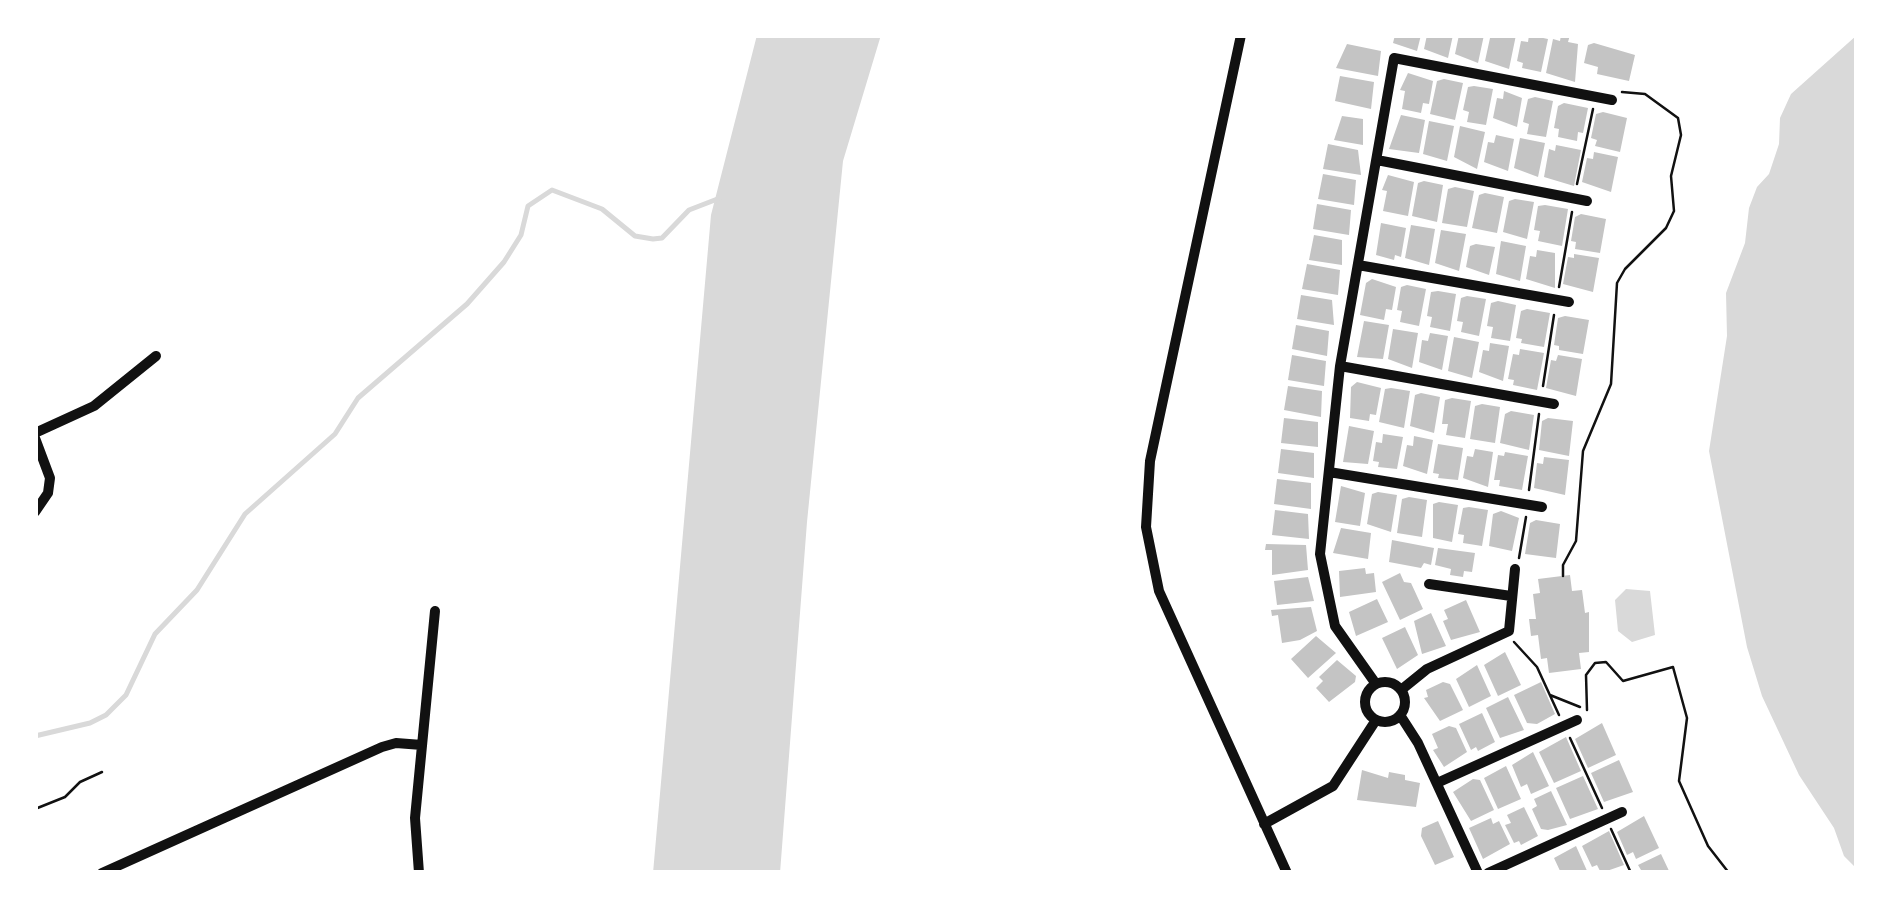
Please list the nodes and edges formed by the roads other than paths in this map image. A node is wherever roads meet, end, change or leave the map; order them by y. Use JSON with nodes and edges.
{"nodes":[{"id":1,"x":1241,"y":35,"type":"edge"},
{"id":2,"x":1605,"y":99,"type":"road end"},
{"id":3,"x":1377,"y":160,"type":"junction"},
{"id":4,"x":1580,"y":199,"type":"road end"},
{"id":5,"x":1358,"y":264,"type":"junction"},
{"id":6,"x":1563,"y":301,"type":"road end"},
{"id":7,"x":156,"y":356,"type":"dead end"},
{"id":8,"x":1340,"y":366,"type":"junction"},
{"id":9,"x":1554,"y":404,"type":"dead end"},
{"id":10,"x":35,"y":435,"type":"edge"},
{"id":11,"x":1328,"y":472,"type":"junction"},
{"id":12,"x":1542,"y":507,"type":"dead end"},
{"id":13,"x":35,"y":512,"type":"edge"},
{"id":14,"x":1515,"y":569,"type":"road end"},
{"id":15,"x":1429,"y":584,"type":"dead end"},
{"id":16,"x":1511,"y":596,"type":"junction"},
{"id":17,"x":435,"y":610,"type":"dead end"},
{"id":18,"x":1376,"y":684,"type":"junction"},
{"id":19,"x":1401,"y":690,"type":"junction"},
{"id":20,"x":1400,"y":715,"type":"junction"},
{"id":21,"x":1376,"y":720,"type":"junction"},
{"id":22,"x":1577,"y":720,"type":"dead end"},
{"id":23,"x":422,"y":746,"type":"junction"},
{"id":24,"x":1437,"y":783,"type":"junction"},
{"id":25,"x":1622,"y":812,"type":"dead end"},
{"id":26,"x":1264,"y":824,"type":"junction"},
{"id":27,"x":102,"y":873,"type":"edge"},
{"id":28,"x":420,"y":873,"type":"edge"},
{"id":29,"x":1287,"y":873,"type":"edge"},
{"id":30,"x":1478,"y":873,"type":"edge"},
{"id":31,"x":1488,"y":873,"type":"edge"}],
"edges":[{"from":1,"to":26,"type":"street"},
{"from":2,"to":3,"type":"street"},
{"from":3,"to":4,"type":"street"},
{"from":3,"to":5,"type":"street"},
{"from":5,"to":6,"type":"street"},
{"from":5,"to":8,"type":"street"},
{"from":7,"to":10,"type":"street"},
{"from":8,"to":9,"type":"street"},
{"from":8,"to":11,"type":"street"},
{"from":10,"to":13,"type":"street"},
{"from":11,"to":12,"type":"street"},
{"from":11,"to":18,"type":"street"},
{"from":14,"to":16,"type":"street"},
{"from":15,"to":16,"type":"street"},
{"from":16,"to":19,"type":"street"},
{"from":17,"to":23,"type":"street"},
{"from":18,"to":19,"type":"street"},
{"from":18,"to":21,"type":"street"},
{"from":19,"to":20,"type":"street"},
{"from":20,"to":21,"type":"street"},
{"from":20,"to":24,"type":"street"},
{"from":21,"to":26,"type":"street"},
{"from":22,"to":24,"type":"street"},
{"from":23,"to":27,"type":"street"},
{"from":23,"to":28,"type":"street"},
{"from":24,"to":30,"type":"street"},
{"from":25,"to":31,"type":"street"},
{"from":26,"to":29,"type":"street"}]}
